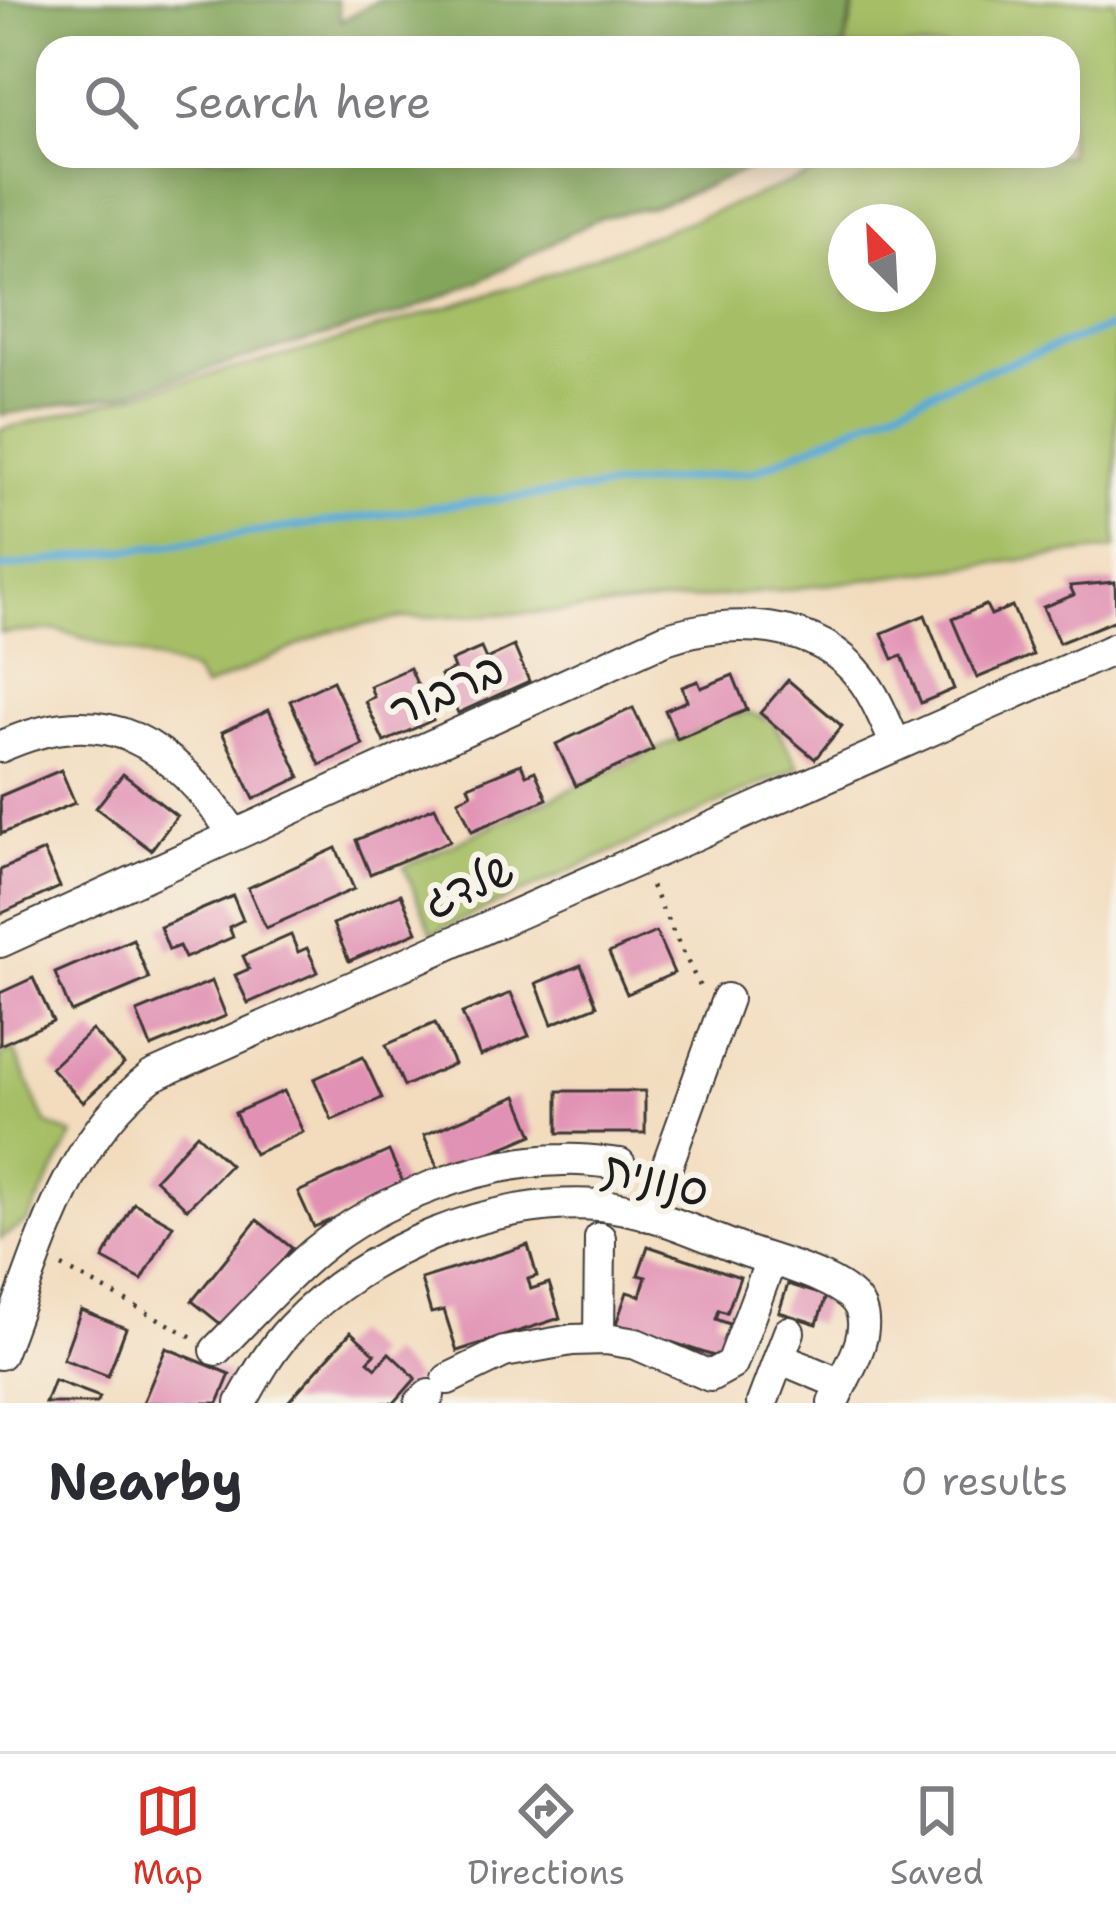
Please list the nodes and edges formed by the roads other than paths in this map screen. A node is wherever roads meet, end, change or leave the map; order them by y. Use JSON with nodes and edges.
{"nodes":[{"id":1,"x":1116,"y":648,"type":"edge"},
{"id":2,"x":896,"y":746,"type":"junction"},
{"id":3,"x":0,"y":747,"type":"edge"},
{"id":4,"x":234,"y":834,"type":"junction"},
{"id":5,"x":0,"y":942,"type":"edge"},
{"id":6,"x":726,"y":1002,"type":"road end"},
{"id":7,"x":620,"y":1164,"type":"dead end"},
{"id":8,"x":416,"y":1196,"type":"junction"},
{"id":9,"x":649,"y":1216,"type":"junction"},
{"id":10,"x":435,"y":1234,"type":"junction"},
{"id":11,"x":600,"y":1238,"type":"dead end"},
{"id":12,"x":771,"y":1260,"type":"junction"},
{"id":13,"x":12,"y":1285,"type":"edge"},
{"id":14,"x":599,"y":1339,"type":"junction"},
{"id":15,"x":216,"y":1350,"type":"road end"},
{"id":16,"x":0,"y":1354,"type":"edge"},
{"id":17,"x":432,"y":1392,"type":"edge"},
{"id":18,"x":837,"y":1394,"type":"edge"},
{"id":19,"x":241,"y":1403,"type":"edge"},
{"id":20,"x":762,"y":1403,"type":"edge"}],
"edges":[{"from":1,"to":2,"type":"street","name":"שלדג"},
{"from":2,"to":4,"type":"street","name":"ברבור"},
{"from":2,"to":13,"type":"street","name":"שלדג"},
{"from":3,"to":4,"type":"street"},
{"from":4,"to":5,"type":"street","name":"ברבור"},
{"from":6,"to":9,"type":"street"},
{"from":7,"to":8,"type":"street"},
{"from":8,"to":10,"type":"street"},
{"from":8,"to":15,"type":"street"},
{"from":9,"to":10,"type":"street","name":"סנונית"},
{"from":9,"to":12,"type":"street","name":"סנונית"},
{"from":10,"to":19,"type":"street","name":"סנונית"},
{"from":11,"to":14,"type":"street"},
{"from":12,"to":14,"type":"street"},
{"from":12,"to":18,"type":"street","name":"סנונית"},
{"from":13,"to":16,"type":"street","name":"שלדג"},
{"from":14,"to":17,"type":"street"},
{"from":18,"to":20,"type":"street"}]}
